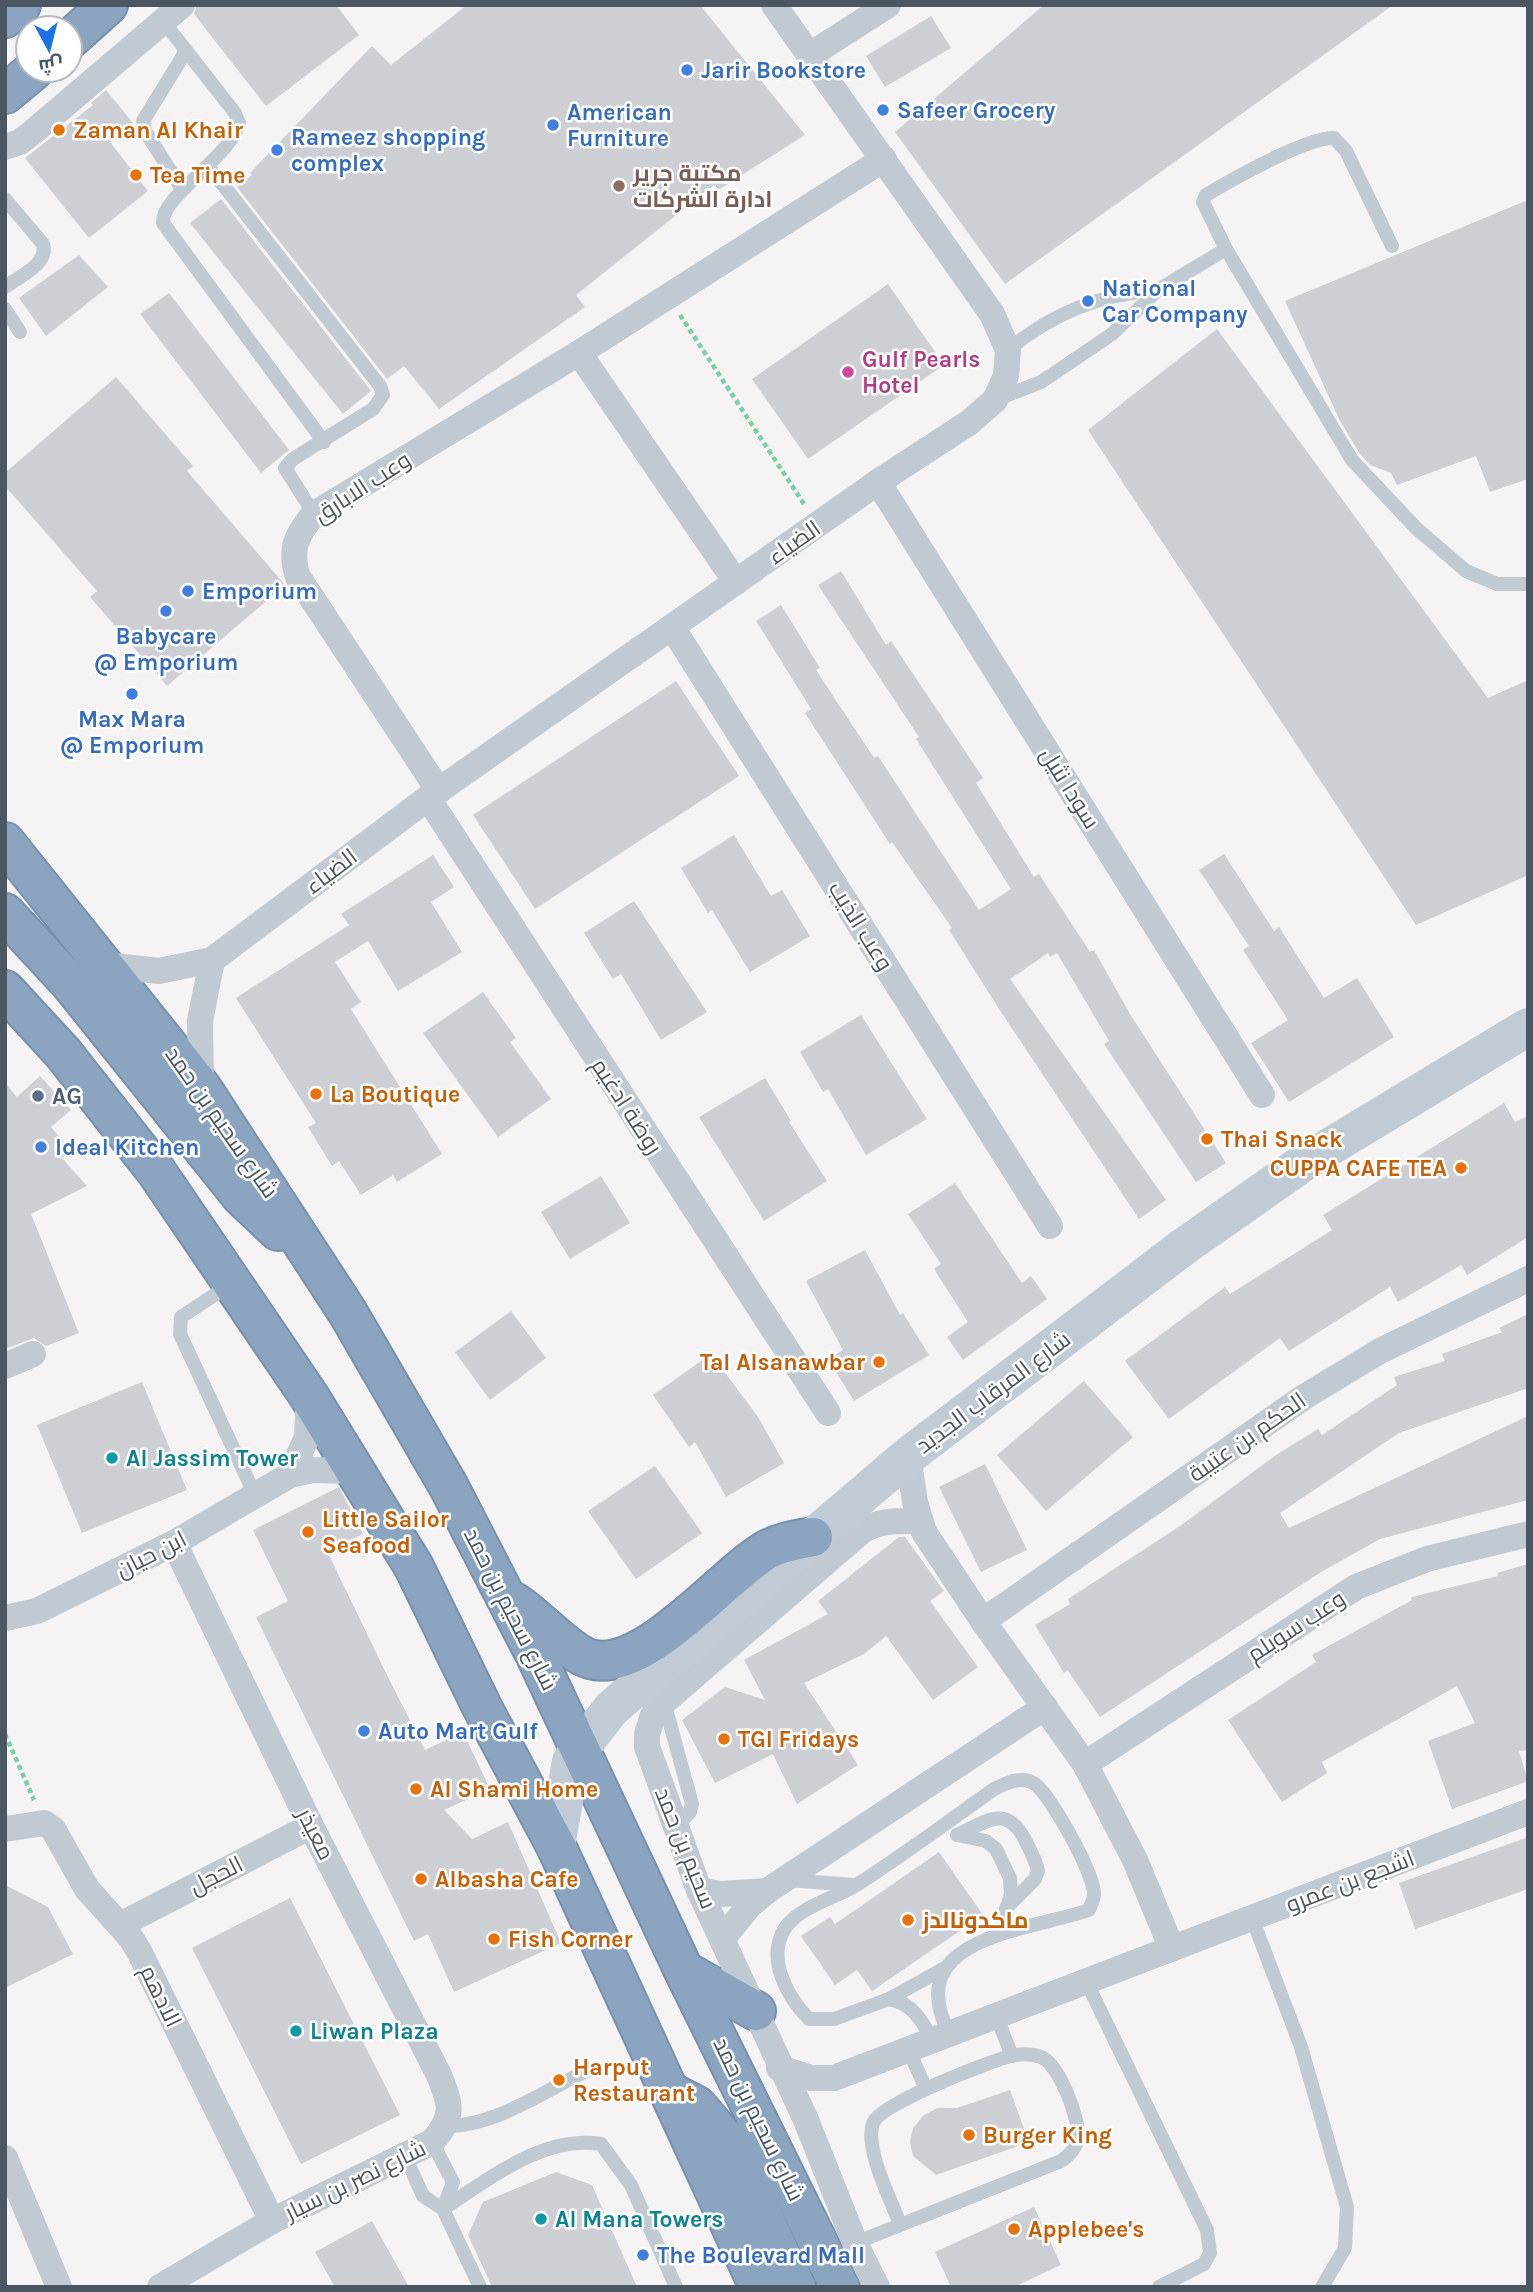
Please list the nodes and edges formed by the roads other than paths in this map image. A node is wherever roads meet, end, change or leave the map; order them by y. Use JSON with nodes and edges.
{"nodes":[{"id":1,"x":21,"y":5,"type":"edge"},
{"id":2,"x":108,"y":5,"type":"edge"},
{"id":3,"x":774,"y":5,"type":"edge"},
{"id":4,"x":888,"y":5,"type":"edge"},
{"id":5,"x":172,"y":13,"type":"edge"},
{"id":6,"x":5,"y":18,"type":"edge"},
{"id":7,"x":84,"y":26,"type":"edge"},
{"id":8,"x":186,"y":51,"type":"junction"},
{"id":9,"x":810,"y":55,"type":"junction"},
{"id":10,"x":5,"y":148,"type":"edge"},
{"id":11,"x":884,"y":159,"type":"junction"},
{"id":12,"x":209,"y":167,"type":"junction"},
{"id":13,"x":182,"y":189,"type":"junction"},
{"id":14,"x":5,"y":199,"type":"edge"},
{"id":15,"x":1392,"y":246,"type":"dead end"},
{"id":16,"x":1226,"y":249,"type":"junction"},
{"id":17,"x":5,"y":287,"type":"edge"},
{"id":18,"x":1158,"y":290,"type":"junction"},
{"id":19,"x":5,"y":309,"type":"edge"},
{"id":20,"x":20,"y":332,"type":"dead end"},
{"id":21,"x":1008,"y":350,"type":"junction"},
{"id":22,"x":579,"y":353,"type":"junction"},
{"id":23,"x":995,"y":400,"type":"junction"},
{"id":24,"x":324,"y":442,"type":"junction"},
{"id":25,"x":878,"y":482,"type":"junction"},
{"id":26,"x":314,"y":514,"type":"junction"},
{"id":27,"x":736,"y":582,"type":"junction"},
{"id":28,"x":1528,"y":584,"type":"edge"},
{"id":29,"x":672,"y":627,"type":"junction"},
{"id":30,"x":433,"y":794,"type":"junction"},
{"id":31,"x":5,"y":842,"type":"edge"},
{"id":32,"x":5,"y":913,"type":"edge"},
{"id":33,"x":212,"y":960,"type":"junction"},
{"id":34,"x":105,"y":965,"type":"junction"},
{"id":35,"x":5,"y":990,"type":"edge"},
{"id":36,"x":1528,"y":1027,"type":"edge"},
{"id":37,"x":201,"y":1087,"type":"junction"},
{"id":38,"x":1262,"y":1095,"type":"dead end"},
{"id":39,"x":1050,"y":1226,"type":"dead end"},
{"id":40,"x":311,"y":1254,"type":"junction"},
{"id":41,"x":1528,"y":1279,"type":"edge"},
{"id":42,"x":232,"y":1283,"type":"junction"},
{"id":43,"x":33,"y":1354,"type":"dead end"},
{"id":44,"x":5,"y":1367,"type":"edge"},
{"id":45,"x":309,"y":1396,"type":"junction"},
{"id":46,"x":828,"y":1413,"type":"dead end"},
{"id":47,"x":908,"y":1456,"type":"junction"},
{"id":48,"x":357,"y":1471,"type":"junction"},
{"id":49,"x":290,"y":1475,"type":"junction"},
{"id":50,"x":255,"y":1496,"type":"junction"},
{"id":51,"x":920,"y":1521,"type":"junction"},
{"id":52,"x":1528,"y":1534,"type":"edge"},
{"id":53,"x":813,"y":1536,"type":"junction"},
{"id":54,"x":174,"y":1544,"type":"junction"},
{"id":55,"x":506,"y":1598,"type":"junction"},
{"id":56,"x":5,"y":1618,"type":"edge"},
{"id":57,"x":983,"y":1622,"type":"junction"},
{"id":58,"x":1045,"y":1707,"type":"junction"},
{"id":59,"x":580,"y":1746,"type":"junction"},
{"id":60,"x":1085,"y":1765,"type":"junction"},
{"id":61,"x":1528,"y":1812,"type":"edge"},
{"id":62,"x":312,"y":1826,"type":"junction"},
{"id":63,"x":5,"y":1829,"type":"edge"},
{"id":64,"x":934,"y":1832,"type":"junction"},
{"id":65,"x":957,"y":1835,"type":"junction"},
{"id":66,"x":556,"y":1846,"type":"junction"},
{"id":67,"x":855,"y":1885,"type":"junction"},
{"id":68,"x":777,"y":1886,"type":"junction"},
{"id":69,"x":699,"y":1890,"type":"junction"},
{"id":70,"x":1006,"y":1908,"type":"junction"},
{"id":71,"x":1252,"y":1918,"type":"junction"},
{"id":72,"x":120,"y":1925,"type":"junction"},
{"id":73,"x":999,"y":1934,"type":"junction"},
{"id":74,"x":723,"y":1938,"type":"junction"},
{"id":75,"x":1172,"y":1949,"type":"junction"},
{"id":76,"x":943,"y":1969,"type":"junction"},
{"id":77,"x":684,"y":1971,"type":"junction"},
{"id":78,"x":1086,"y":1981,"type":"junction"},
{"id":79,"x":889,"y":1998,"type":"junction"},
{"id":80,"x":756,"y":2011,"type":"junction"},
{"id":81,"x":996,"y":2015,"type":"junction"},
{"id":82,"x":930,"y":2041,"type":"junction"},
{"id":83,"x":1012,"y":2056,"type":"junction"},
{"id":84,"x":779,"y":2068,"type":"junction"},
{"id":85,"x":590,"y":2069,"type":"dead end"},
{"id":86,"x":834,"y":2078,"type":"junction"},
{"id":87,"x":926,"y":2089,"type":"junction"},
{"id":88,"x":670,"y":2092,"type":"junction"},
{"id":89,"x":806,"y":2120,"type":"junction"},
{"id":90,"x":440,"y":2134,"type":"junction"},
{"id":91,"x":5,"y":2158,"type":"edge"},
{"id":92,"x":405,"y":2158,"type":"junction"},
{"id":93,"x":12,"y":2197,"type":"edge"},
{"id":94,"x":443,"y":2209,"type":"junction"},
{"id":95,"x":272,"y":2221,"type":"junction"},
{"id":96,"x":900,"y":2224,"type":"junction"},
{"id":97,"x":855,"y":2243,"type":"junction"},
{"id":98,"x":59,"y":2287,"type":"edge"},
{"id":99,"x":160,"y":2287,"type":"edge"},
{"id":100,"x":480,"y":2287,"type":"edge"},
{"id":101,"x":676,"y":2287,"type":"edge"},
{"id":102,"x":759,"y":2287,"type":"edge"},
{"id":103,"x":796,"y":2287,"type":"edge"},
{"id":104,"x":840,"y":2287,"type":"edge"},
{"id":105,"x":877,"y":2287,"type":"edge"},
{"id":106,"x":1159,"y":2287,"type":"edge"},
{"id":107,"x":1322,"y":2287,"type":"edge"}],
"edges":[{"from":1,"to":6,"type":"highway"},
{"from":2,"to":7,"type":"highway"},
{"from":3,"to":9,"type":"street"},
{"from":4,"to":9,"type":"street"},
{"from":5,"to":8,"type":"lane"},
{"from":5,"to":10,"type":"street"},
{"from":8,"to":12,"type":"lane"},
{"from":8,"to":13,"type":"lane"},
{"from":9,"to":11,"type":"street"},
{"from":11,"to":21,"type":"street"},
{"from":11,"to":22,"type":"street","name":"وعب الابارق"},
{"from":12,"to":13,"type":"lane"},
{"from":12,"to":24,"type":"lane"},
{"from":13,"to":24,"type":"lane"},
{"from":14,"to":17,"type":"lane"},
{"from":15,"to":16,"type":"lane"},
{"from":16,"to":18,"type":"lane"},
{"from":16,"to":28,"type":"lane"},
{"from":18,"to":21,"type":"lane"},
{"from":18,"to":23,"type":"lane"},
{"from":19,"to":20,"type":"lane"},
{"from":21,"to":23,"type":"street","name":"الضياء"},
{"from":22,"to":26,"type":"street","name":"وعب الابارق"},
{"from":22,"to":27,"type":"street"},
{"from":23,"to":25,"type":"street","name":"الضياء"},
{"from":24,"to":26,"type":"lane"},
{"from":25,"to":27,"type":"street","name":"الضياء"},
{"from":25,"to":38,"type":"street","name":"سودا نثيل"},
{"from":26,"to":30,"type":"street","name":"وعب الابارق"},
{"from":27,"to":29,"type":"street","name":"الضياء"},
{"from":29,"to":30,"type":"street","name":"الضياء"},
{"from":29,"to":39,"type":"street","name":"وعب الذيب"},
{"from":30,"to":33,"type":"street","name":"الضياء"},
{"from":30,"to":46,"type":"street","name":"روضة ادغيم"},
{"from":31,"to":34,"type":"highway","name":"شارع سحيم بن حمد"},
{"from":32,"to":40,"type":"highway"},
{"from":33,"to":34,"type":"street","name":"الضياء"},
{"from":33,"to":37,"type":"street"},
{"from":34,"to":37,"type":"highway","name":"شارع سحيم بن حمد"},
{"from":35,"to":42,"type":"highway"},
{"from":36,"to":47,"type":"street","name":"شارع المرقاب الجديد"},
{"from":37,"to":40,"type":"highway","name":"شارع سحيم بن حمد"},
{"from":40,"to":55,"type":"highway","name":"شارع سحيم بن حمد"},
{"from":41,"to":57,"type":"street","name":"الحكم بن عتيبة"},
{"from":42,"to":45,"type":"highway"},
{"from":42,"to":50,"type":"lane"},
{"from":43,"to":44,"type":"street"},
{"from":45,"to":48,"type":"highway"},
{"from":45,"to":49,"type":"street"},
{"from":47,"to":51,"type":"street"},
{"from":47,"to":53,"type":"street","name":"شارع المرقاب الجديد"},
{"from":48,"to":49,"type":"street","name":"ابن حيان"},
{"from":48,"to":66,"type":"highway"},
{"from":49,"to":50,"type":"street","name":"ابن حيان"},
{"from":50,"to":54,"type":"street","name":"ابن حيان"},
{"from":51,"to":57,"type":"street"},
{"from":51,"to":69,"type":"street","name":"سحيم بن حمد"},
{"from":52,"to":60,"type":"street","name":"وعب سويلم"},
{"from":53,"to":55,"type":"highway"},
{"from":53,"to":59,"type":"street","name":"شارع المرقاب الجديد"},
{"from":54,"to":56,"type":"street","name":"ابن حيان"},
{"from":54,"to":62,"type":"street","name":"معيذر"},
{"from":55,"to":59,"type":"highway","name":"شارع سحيم بن حمد"},
{"from":57,"to":58,"type":"street"},
{"from":58,"to":60,"type":"street"},
{"from":58,"to":68,"type":"street"},
{"from":59,"to":66,"type":"street","name":"شارع المرقاب الجديد"},
{"from":59,"to":77,"type":"highway","name":"شارع سحيم بن حمد"},
{"from":60,"to":75,"type":"street"},
{"from":61,"to":71,"type":"street","name":"اشجع بن عمرو"},
{"from":62,"to":72,"type":"street","name":"الحجل"},
{"from":62,"to":90,"type":"street","name":"معيذر"},
{"from":63,"to":72,"type":"street","name":"الادهم"},
{"from":64,"to":65,"type":"lane"},
{"from":64,"to":67,"type":"lane"},
{"from":64,"to":73,"type":"lane"},
{"from":65,"to":70,"type":"lane"},
{"from":65,"to":70,"type":"lane"},
{"from":66,"to":88,"type":"highway"},
{"from":67,"to":68,"type":"lane"},
{"from":67,"to":79,"type":"lane"},
{"from":68,"to":69,"type":"street"},
{"from":68,"to":74,"type":"street"},
{"from":69,"to":74,"type":"street","name":"سحيم بن حمد"},
{"from":70,"to":73,"type":"lane"},
{"from":71,"to":75,"type":"street","name":"اشجع بن عمرو"},
{"from":71,"to":107,"type":"lane"},
{"from":72,"to":95,"type":"street","name":"الادهم"},
{"from":73,"to":76,"type":"lane"},
{"from":74,"to":80,"type":"street","name":"سحيم بن حمد"},
{"from":75,"to":78,"type":"street","name":"اشجع بن عمرو"},
{"from":76,"to":79,"type":"lane"},
{"from":76,"to":82,"type":"lane"},
{"from":77,"to":80,"type":"highway"},
{"from":77,"to":104,"type":"highway","name":"شارع سحيم بن حمد"},
{"from":78,"to":81,"type":"street","name":"اشجع بن عمرو"},
{"from":78,"to":106,"type":"lane"},
{"from":79,"to":82,"type":"lane"},
{"from":80,"to":84,"type":"street","name":"سحيم بن حمد"},
{"from":81,"to":82,"type":"street","name":"اشجع بن عمرو"},
{"from":81,"to":83,"type":"lane"},
{"from":82,"to":86,"type":"street","name":"اشجع بن عمرو"},
{"from":82,"to":87,"type":"lane"},
{"from":83,"to":87,"type":"lane"},
{"from":83,"to":96,"type":"lane"},
{"from":84,"to":86,"type":"street","name":"اشجع بن عمرو"},
{"from":84,"to":89,"type":"street","name":"سحيم بن حمد"},
{"from":85,"to":90,"type":"lane","name":"شارع نصر بن سيار"},
{"from":86,"to":89,"type":"street","name":"اشجع بن عمرو"},
{"from":87,"to":96,"type":"lane"},
{"from":88,"to":102,"type":"highway"},
{"from":88,"to":103,"type":"highway"},
{"from":89,"to":97,"type":"street","name":"سحيم بن حمد"},
{"from":90,"to":92,"type":"street","name":"شارع نصر بن سيار"},
{"from":90,"to":94,"type":"lane"},
{"from":91,"to":93,"type":"street"},
{"from":92,"to":94,"type":"lane"},
{"from":92,"to":95,"type":"street","name":"شارع نصر بن سيار"},
{"from":93,"to":98,"type":"street"},
{"from":94,"to":100,"type":"lane"},
{"from":94,"to":101,"type":"lane"},
{"from":95,"to":99,"type":"street","name":"شارع نصر بن سيار"},
{"from":96,"to":97,"type":"lane"},
{"from":97,"to":105,"type":"street","name":"سحيم بن حمد"}]}
